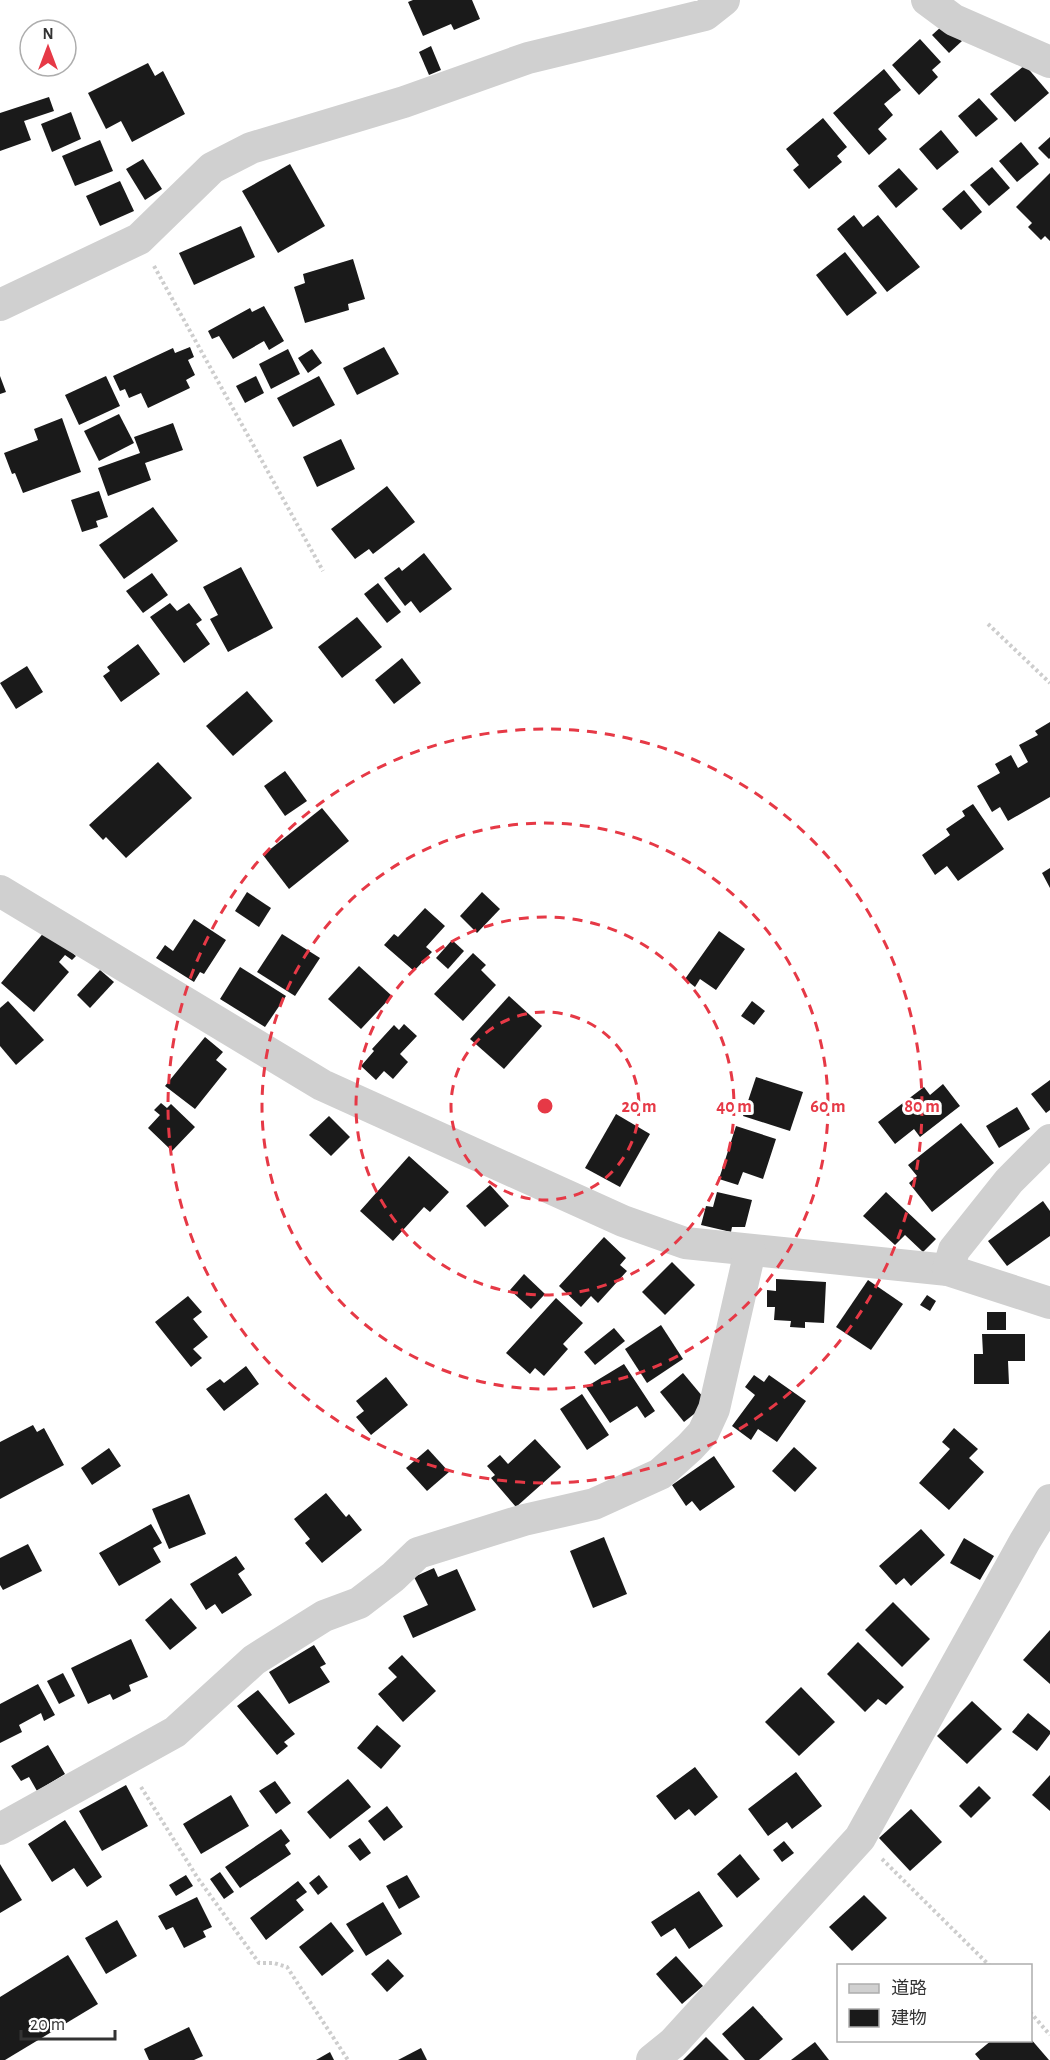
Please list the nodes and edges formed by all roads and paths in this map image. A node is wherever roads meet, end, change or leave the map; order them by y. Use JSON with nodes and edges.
{"nodes":[{"id":1,"x":724,"y":0,"type":"edge"},
{"id":2,"x":927,"y":0,"type":"edge"},
{"id":3,"x":1050,"y":62,"type":"edge"},
{"id":4,"x":139,"y":239,"type":"junction"},
{"id":5,"x":0,"y":305,"type":"edge"},
{"id":6,"x":323,"y":571,"type":"dead end"},
{"id":7,"x":988,"y":624,"type":"dead end"},
{"id":8,"x":1050,"y":683,"type":"edge"},
{"id":9,"x":0,"y":891,"type":"edge"},
{"id":10,"x":1050,"y":1140,"type":"edge"},
{"id":11,"x":750,"y":1251,"type":"junction"},
{"id":12,"x":948,"y":1270,"type":"junction"},
{"id":13,"x":1050,"y":1303,"type":"edge"},
{"id":14,"x":1050,"y":1500,"type":"edge"},
{"id":15,"x":125,"y":1761,"type":"junction"},
{"id":16,"x":0,"y":1829,"type":"edge"},
{"id":17,"x":860,"y":1838,"type":"junction"},
{"id":18,"x":989,"y":1964,"type":"edge"},
{"id":19,"x":1032,"y":2014,"type":"edge"},
{"id":20,"x":1050,"y":2035,"type":"edge"},
{"id":21,"x":348,"y":2060,"type":"edge"},
{"id":22,"x":652,"y":2060,"type":"edge"}],
"edges":[{"from":1,"to":4,"type":"street"},
{"from":2,"to":3,"type":"street"},
{"from":4,"to":5,"type":"street"},
{"from":4,"to":6,"type":"path"},
{"from":7,"to":8,"type":"path"},
{"from":9,"to":11,"type":"street"},
{"from":10,"to":12,"type":"street"},
{"from":11,"to":12,"type":"street"},
{"from":11,"to":15,"type":"street"},
{"from":12,"to":13,"type":"street"},
{"from":14,"to":17,"type":"street"},
{"from":15,"to":16,"type":"street"},
{"from":15,"to":21,"type":"path"},
{"from":17,"to":18,"type":"path"},
{"from":17,"to":22,"type":"street"},
{"from":19,"to":20,"type":"path"}]}
